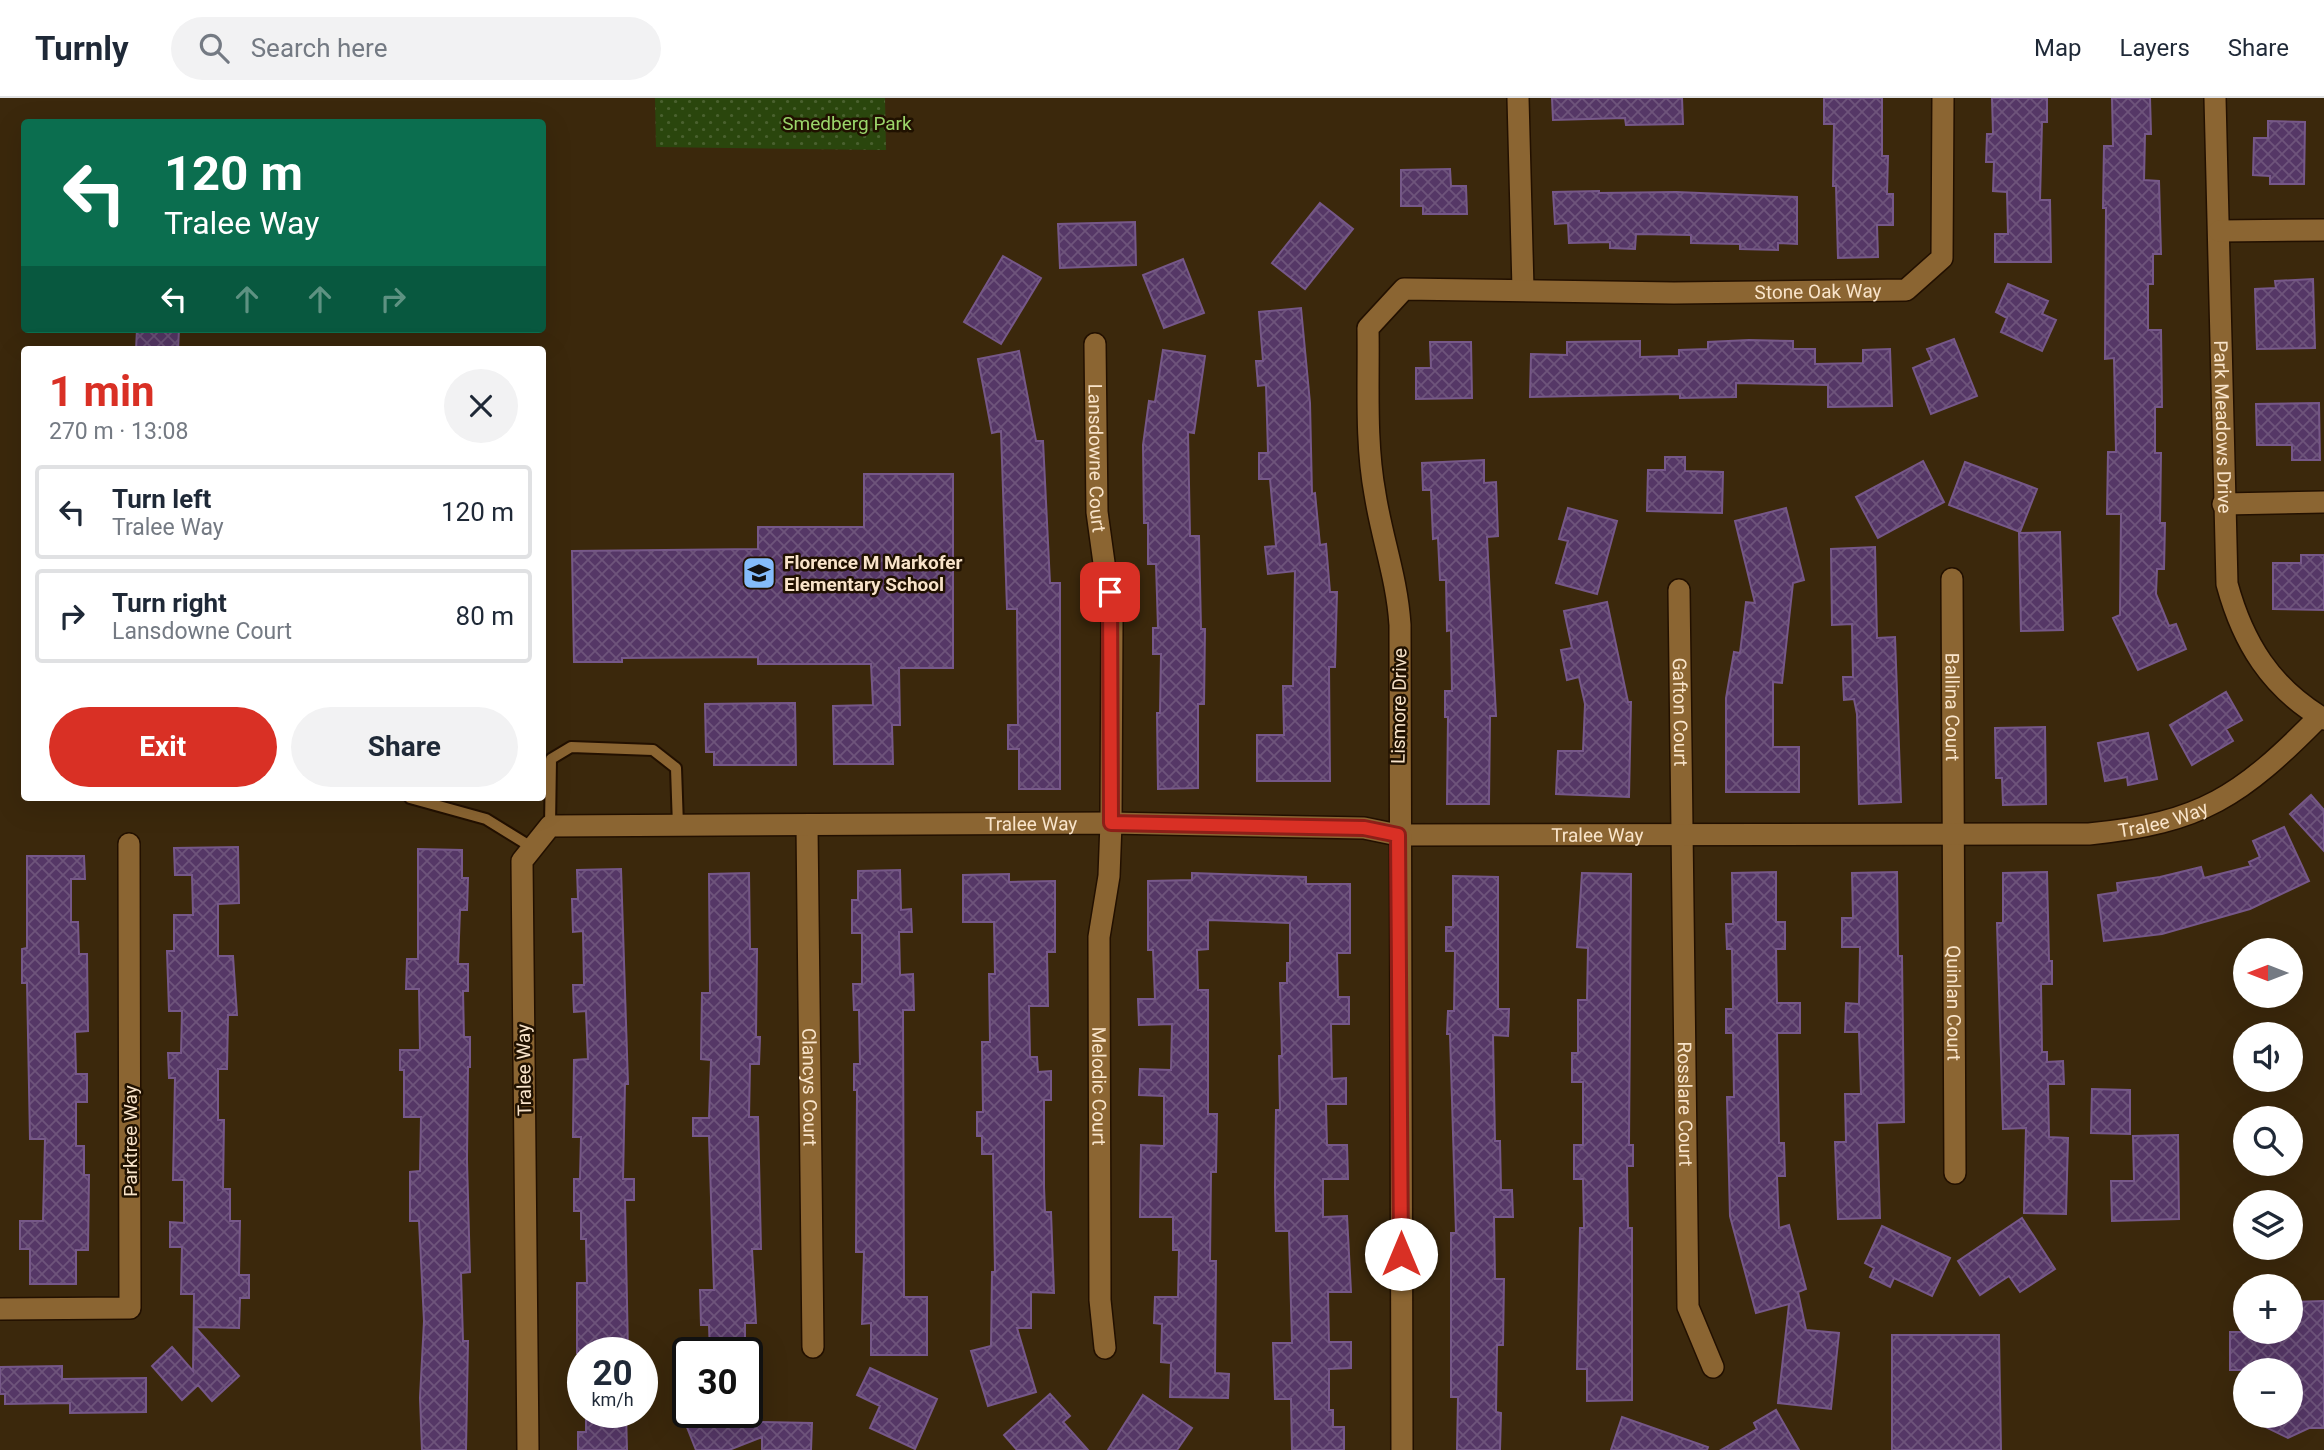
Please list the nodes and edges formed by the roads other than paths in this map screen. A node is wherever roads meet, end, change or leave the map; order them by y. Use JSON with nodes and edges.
{"nodes":[{"id":1,"x":1518,"y":98,"type":"edge"},
{"id":2,"x":1943,"y":98,"type":"edge"},
{"id":3,"x":2216,"y":98,"type":"edge"},
{"id":4,"x":2324,"y":230,"type":"edge"},
{"id":5,"x":2219,"y":231,"type":"junction"},
{"id":6,"x":1523,"y":289,"type":"junction"},
{"id":7,"x":1095,"y":344,"type":"dead end"},
{"id":8,"x":2324,"y":502,"type":"edge"},
{"id":9,"x":2223,"y":504,"type":"junction"},
{"id":10,"x":1952,"y":579,"type":"dead end"},
{"id":11,"x":1679,"y":590,"type":"dead end"},
{"id":12,"x":2322,"y":718,"type":"edge"},
{"id":13,"x":422,"y":801,"type":"edge"},
{"id":14,"x":1111,"y":823,"type":"junction"},
{"id":15,"x":550,"y":826,"type":"junction"},
{"id":16,"x":678,"y":826,"type":"junction"},
{"id":17,"x":807,"y":827,"type":"junction"},
{"id":18,"x":1954,"y":834,"type":"junction"},
{"id":19,"x":1398,"y":835,"type":"junction"},
{"id":20,"x":1681,"y":836,"type":"junction"},
{"id":21,"x":130,"y":844,"type":"dead end"},
{"id":22,"x":533,"y":848,"type":"junction"},
{"id":23,"x":1955,"y":1173,"type":"dead end"},
{"id":24,"x":0,"y":1309,"type":"edge"},
{"id":25,"x":813,"y":1347,"type":"dead end"},
{"id":26,"x":1105,"y":1348,"type":"dead end"},
{"id":27,"x":1713,"y":1367,"type":"dead end"},
{"id":28,"x":528,"y":1450,"type":"edge"},
{"id":29,"x":1402,"y":1450,"type":"edge"}],
"edges":[{"from":1,"to":6,"type":"street"},
{"from":2,"to":6,"type":"street","name":"Stone Oak Way"},
{"from":3,"to":5,"type":"street","name":"Park Meadows Drive"},
{"from":4,"to":5,"type":"street"},
{"from":5,"to":9,"type":"street","name":"Park Meadows Drive"},
{"from":6,"to":19,"type":"street","name":"Lismore Drive"},
{"from":7,"to":14,"type":"street","name":"Lansdowne Court"},
{"from":8,"to":9,"type":"street"},
{"from":9,"to":12,"type":"street","name":"Park Meadows Drive"},
{"from":10,"to":18,"type":"street","name":"Ballina Court"},
{"from":11,"to":20,"type":"street","name":"Gafton Court"},
{"from":12,"to":18,"type":"street","name":"Tralee Way"},
{"from":13,"to":22,"type":"lane"},
{"from":14,"to":17,"type":"street","name":"Tralee Way"},
{"from":14,"to":19,"type":"street","name":"Tralee Way"},
{"from":14,"to":26,"type":"street","name":"Melodic Court"},
{"from":15,"to":16,"type":"street","name":"Tralee Way"},
{"from":15,"to":16,"type":"lane"},
{"from":15,"to":22,"type":"street","name":"Tralee Way"},
{"from":16,"to":17,"type":"street","name":"Tralee Way"},
{"from":17,"to":25,"type":"street","name":"Clancys Court"},
{"from":18,"to":20,"type":"street","name":"Tralee Way"},
{"from":18,"to":23,"type":"street","name":"Quinlan Court"},
{"from":19,"to":20,"type":"street","name":"Tralee Way"},
{"from":19,"to":29,"type":"street","name":"Lismore Drive"},
{"from":20,"to":27,"type":"street","name":"Rosslare Court"},
{"from":21,"to":24,"type":"street","name":"Parktree Way"},
{"from":22,"to":28,"type":"street","name":"Tralee Way"}]}
